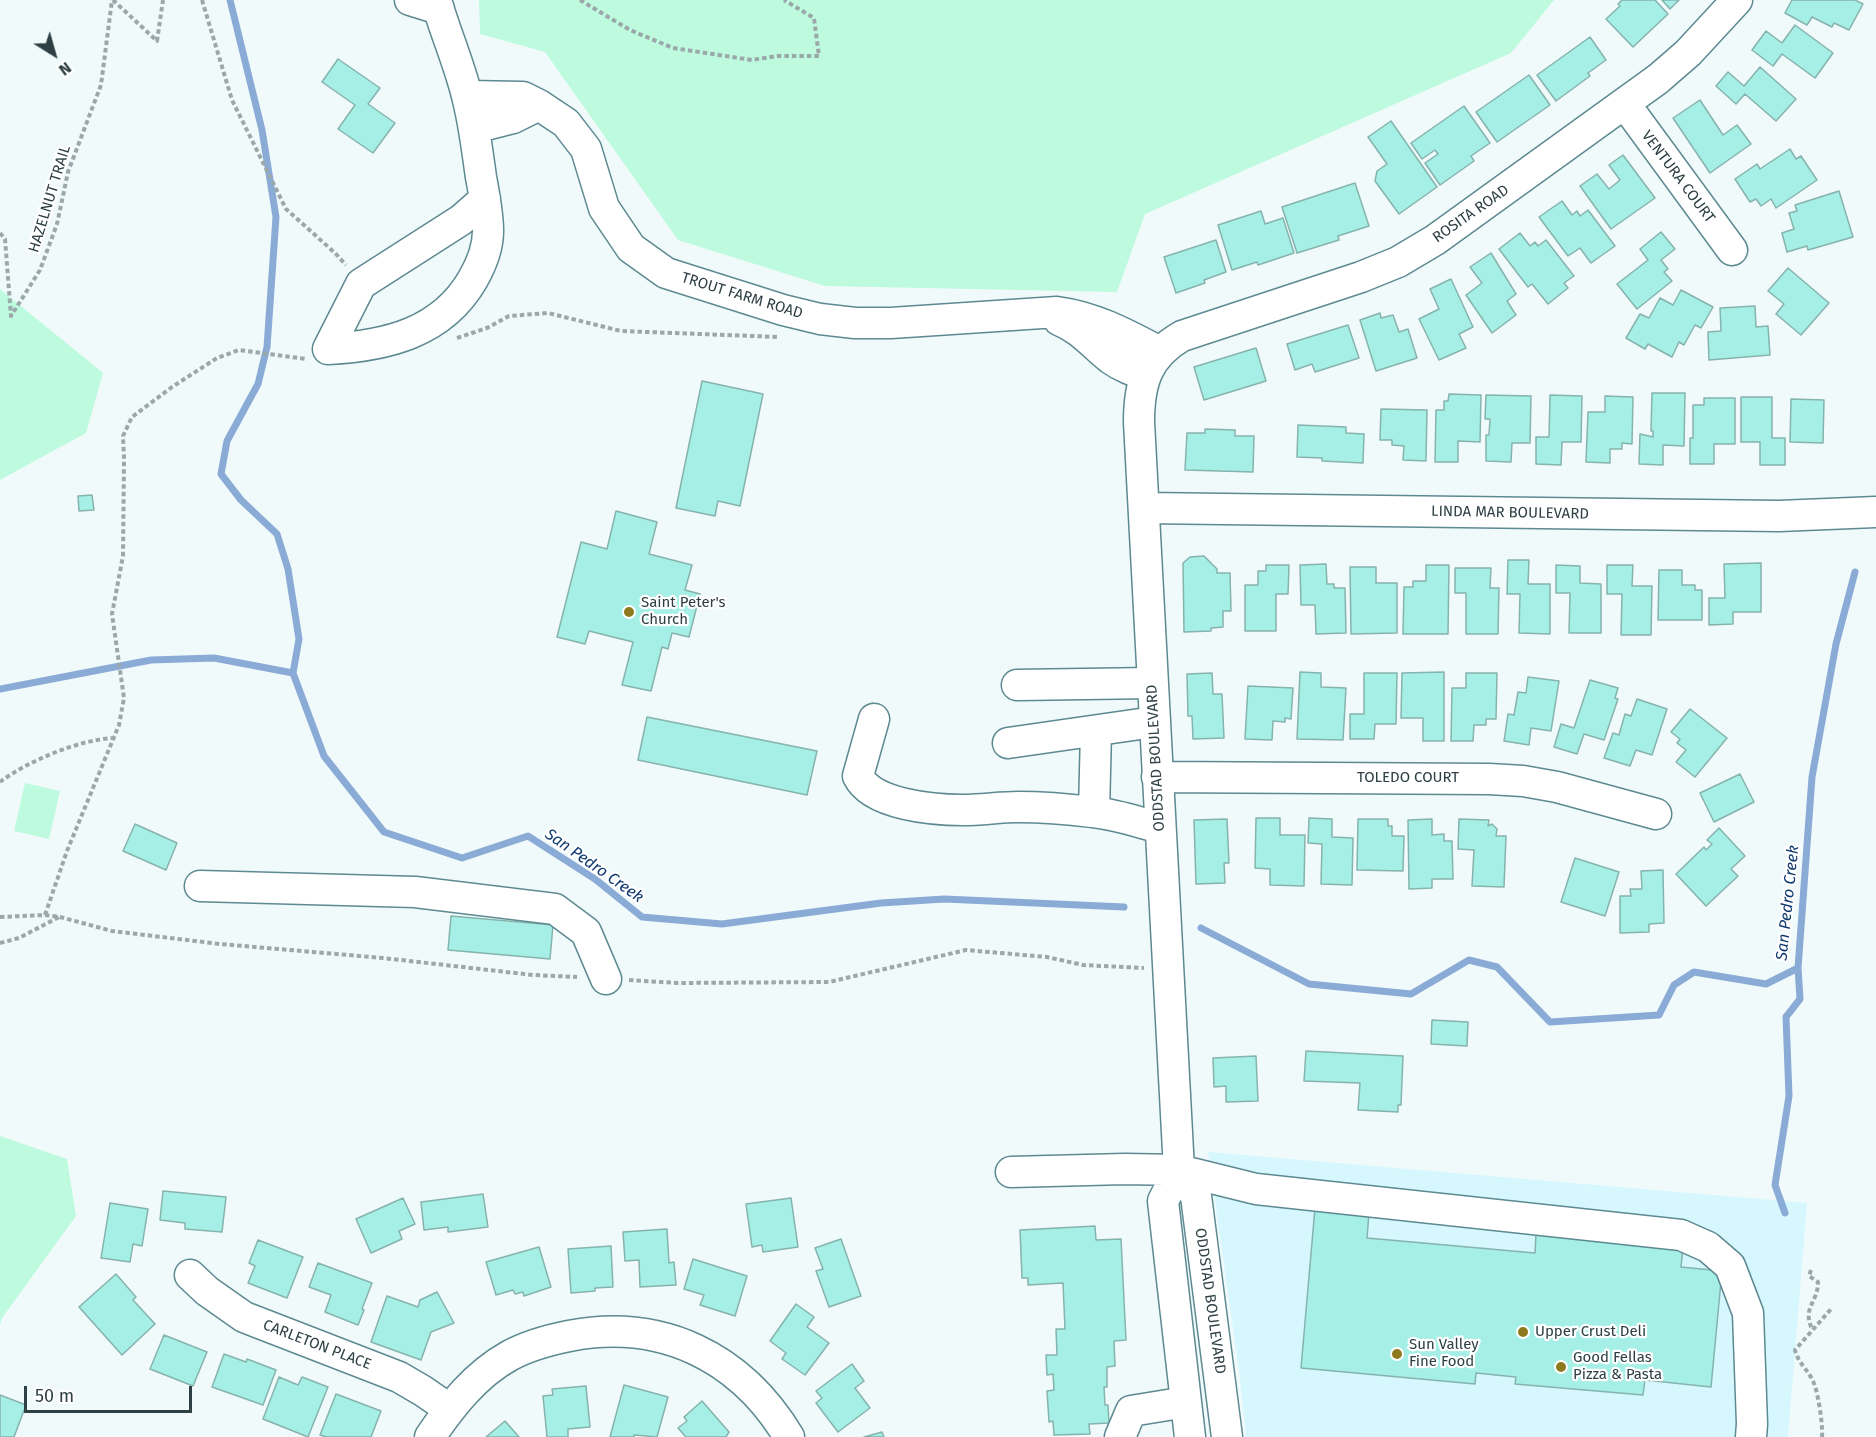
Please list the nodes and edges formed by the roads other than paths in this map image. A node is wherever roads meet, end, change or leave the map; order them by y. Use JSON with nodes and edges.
{"nodes":[{"id":1,"x":410,"y":0,"type":"edge"},
{"id":2,"x":1737,"y":0,"type":"edge"},
{"id":3,"x":438,"y":4,"type":"edge"},
{"id":4,"x":467,"y":96,"type":"junction"},
{"id":5,"x":1624,"y":104,"type":"junction"},
{"id":6,"x":539,"y":105,"type":"junction"},
{"id":7,"x":474,"y":128,"type":"junction"},
{"id":8,"x":485,"y":198,"type":"junction"},
{"id":9,"x":1732,"y":250,"type":"dead end"},
{"id":10,"x":1153,"y":363,"type":"junction"},
{"id":11,"x":1144,"y":508,"type":"junction"},
{"id":12,"x":1876,"y":512,"type":"edge"},
{"id":13,"x":1152,"y":683,"type":"junction"},
{"id":14,"x":1017,"y":685,"type":"dead end"},
{"id":15,"x":874,"y":719,"type":"dead end"},
{"id":16,"x":1154,"y":722,"type":"junction"},
{"id":17,"x":1096,"y":730,"type":"junction"},
{"id":18,"x":1008,"y":743,"type":"dead end"},
{"id":19,"x":1157,"y":777,"type":"junction"},
{"id":20,"x":1094,"y":812,"type":"junction"},
{"id":21,"x":1656,"y":813,"type":"dead end"},
{"id":22,"x":1160,"y":828,"type":"junction"},
{"id":23,"x":200,"y":886,"type":"dead end"},
{"id":24,"x":606,"y":979,"type":"dead end"},
{"id":25,"x":1179,"y":1170,"type":"junction"},
{"id":26,"x":1011,"y":1172,"type":"dead end"},
{"id":27,"x":190,"y":1275,"type":"dead end"},
{"id":28,"x":1221,"y":1380,"type":"junction"},
{"id":29,"x":1185,"y":1389,"type":"junction"},
{"id":30,"x":449,"y":1409,"type":"junction"},
{"id":31,"x":430,"y":1437,"type":"edge"},
{"id":32,"x":789,"y":1437,"type":"edge"},
{"id":33,"x":1120,"y":1437,"type":"edge"},
{"id":34,"x":1190,"y":1437,"type":"edge"},
{"id":35,"x":1227,"y":1437,"type":"edge"},
{"id":36,"x":1750,"y":1437,"type":"edge"}],
"edges":[{"from":1,"to":3,"type":"street"},
{"from":2,"to":5,"type":"street","name":"ROSITA ROAD"},
{"from":3,"to":4,"type":"street"},
{"from":4,"to":6,"type":"street","name":"TROUT FARM ROAD"},
{"from":4,"to":7,"type":"street"},
{"from":5,"to":9,"type":"street","name":"VENTURA COURT"},
{"from":5,"to":10,"type":"street","name":"ROSITA ROAD"},
{"from":6,"to":7,"type":"street"},
{"from":6,"to":10,"type":"street","name":"TROUT FARM ROAD"},
{"from":7,"to":8,"type":"street"},
{"from":8,"to":8,"type":"street"},
{"from":10,"to":11,"type":"street","name":"ODDSTAD BOULEVARD"},
{"from":11,"to":12,"type":"street","name":"LINDA MAR BOULEVARD"},
{"from":11,"to":13,"type":"street","name":"ODDSTAD BOULEVARD"},
{"from":13,"to":14,"type":"street"},
{"from":13,"to":16,"type":"street","name":"ODDSTAD BOULEVARD"},
{"from":15,"to":20,"type":"street"},
{"from":16,"to":17,"type":"street"},
{"from":16,"to":19,"type":"street","name":"ODDSTAD BOULEVARD"},
{"from":17,"to":18,"type":"street"},
{"from":17,"to":20,"type":"street"},
{"from":19,"to":21,"type":"street","name":"TOLEDO COURT"},
{"from":19,"to":22,"type":"street","name":"ODDSTAD BOULEVARD"},
{"from":20,"to":22,"type":"street"},
{"from":22,"to":25,"type":"street","name":"ODDSTAD BOULEVARD"},
{"from":23,"to":24,"type":"street"},
{"from":25,"to":26,"type":"street"},
{"from":25,"to":28,"type":"street","name":"ODDSTAD BOULEVARD"},
{"from":25,"to":29,"type":"street"},
{"from":25,"to":36,"type":"street"},
{"from":27,"to":30,"type":"street","name":"CARLETON PLACE"},
{"from":28,"to":29,"type":"street"},
{"from":28,"to":35,"type":"street","name":"ODDSTAD BOULEVARD"},
{"from":29,"to":33,"type":"street"},
{"from":29,"to":34,"type":"street"},
{"from":30,"to":31,"type":"street"},
{"from":30,"to":32,"type":"street"}]}
